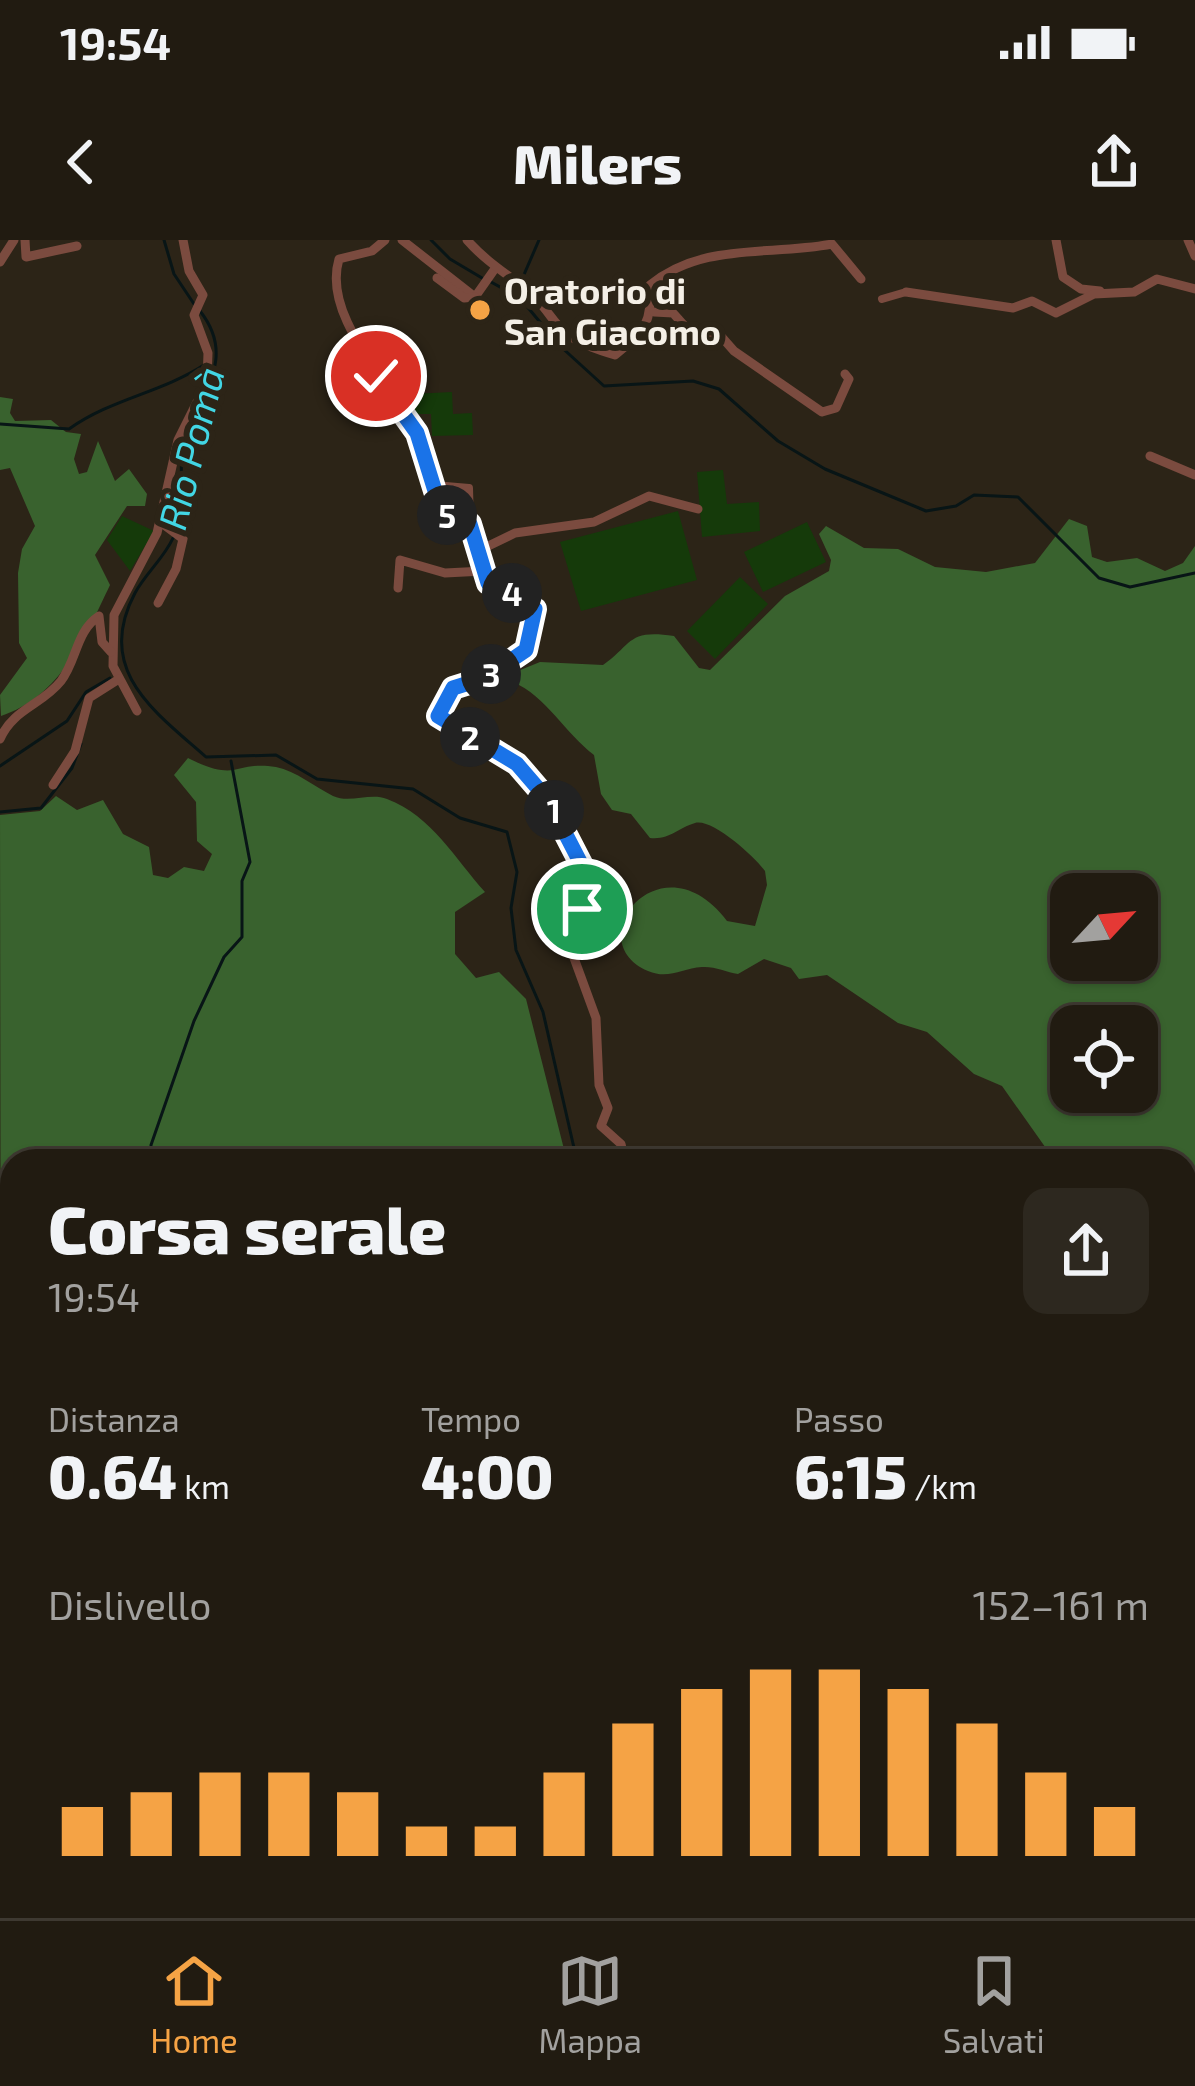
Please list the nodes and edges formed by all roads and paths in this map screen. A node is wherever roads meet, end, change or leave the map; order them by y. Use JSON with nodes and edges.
{"nodes":[{"id":1,"x":14,"y":240,"type":"edge"},
{"id":2,"x":25,"y":240,"type":"edge"},
{"id":3,"x":183,"y":240,"type":"edge"},
{"id":4,"x":385,"y":240,"type":"edge"},
{"id":5,"x":401,"y":240,"type":"edge"},
{"id":6,"x":467,"y":240,"type":"edge"},
{"id":7,"x":1057,"y":240,"type":"edge"},
{"id":8,"x":1188,"y":240,"type":"edge"},
{"id":9,"x":833,"y":242,"type":"edge"},
{"id":10,"x":77,"y":246,"type":"dead end"},
{"id":11,"x":1195,"y":256,"type":"edge"},
{"id":12,"x":0,"y":262,"type":"edge"},
{"id":13,"x":489,"y":277,"type":"junction"},
{"id":14,"x":437,"y":278,"type":"dead end"},
{"id":15,"x":861,"y":279,"type":"dead end"},
{"id":16,"x":1195,"y":289,"type":"edge"},
{"id":17,"x":906,"y":292,"type":"joint"},
{"id":18,"x":1104,"y":292,"type":"junction"},
{"id":19,"x":475,"y":297,"type":"junction"},
{"id":20,"x":882,"y":299,"type":"dead end"},
{"id":21,"x":654,"y":312,"type":"junction"},
{"id":22,"x":844,"y":374,"type":"dead end"},
{"id":23,"x":1150,"y":456,"type":"dead end"},
{"id":24,"x":1195,"y":475,"type":"edge"},
{"id":25,"x":434,"y":485,"type":"junction"},
{"id":26,"x":698,"y":509,"type":"dead end"},
{"id":27,"x":470,"y":524,"type":"junction"},
{"id":28,"x":165,"y":526,"type":"junction"},
{"id":29,"x":480,"y":550,"type":"junction"},
{"id":30,"x":484,"y":571,"type":"junction"},
{"id":31,"x":398,"y":588,"type":"dead end"},
{"id":32,"x":158,"y":603,"type":"dead end"},
{"id":33,"x":111,"y":652,"type":"junction"},
{"id":34,"x":118,"y":680,"type":"junction"},
{"id":35,"x":137,"y":711,"type":"dead end"},
{"id":36,"x":0,"y":740,"type":"edge"},
{"id":37,"x":53,"y":785,"type":"dead end"},
{"id":38,"x":622,"y":1149,"type":"edge"}],
"edges":[{"from":1,"to":12,"type":"street"},
{"from":2,"to":10,"type":"street"},
{"from":3,"to":28,"type":"street"},
{"from":4,"to":25,"type":"street"},
{"from":5,"to":19,"type":"street"},
{"from":6,"to":13,"type":"street"},
{"from":7,"to":18,"type":"street"},
{"from":8,"to":11,"type":"street"},
{"from":9,"to":15,"type":"street"},
{"from":9,"to":21,"type":"street"},
{"from":13,"to":19,"type":"street"},
{"from":13,"to":21,"type":"street"},
{"from":14,"to":19,"type":"street"},
{"from":16,"to":18,"type":"street"},
{"from":17,"to":18,"type":"street"},
{"from":17,"to":20,"type":"street"},
{"from":21,"to":22,"type":"street"},
{"from":23,"to":24,"type":"street"},
{"from":25,"to":27,"type":"street"},
{"from":25,"to":27,"type":"street"},
{"from":26,"to":29,"type":"street"},
{"from":27,"to":29,"type":"street"},
{"from":28,"to":32,"type":"street"},
{"from":28,"to":33,"type":"street"},
{"from":29,"to":30,"type":"street"},
{"from":30,"to":31,"type":"street"},
{"from":30,"to":38,"type":"street"},
{"from":33,"to":34,"type":"street"},
{"from":33,"to":36,"type":"street"},
{"from":34,"to":35,"type":"street"},
{"from":34,"to":37,"type":"street"}]}
